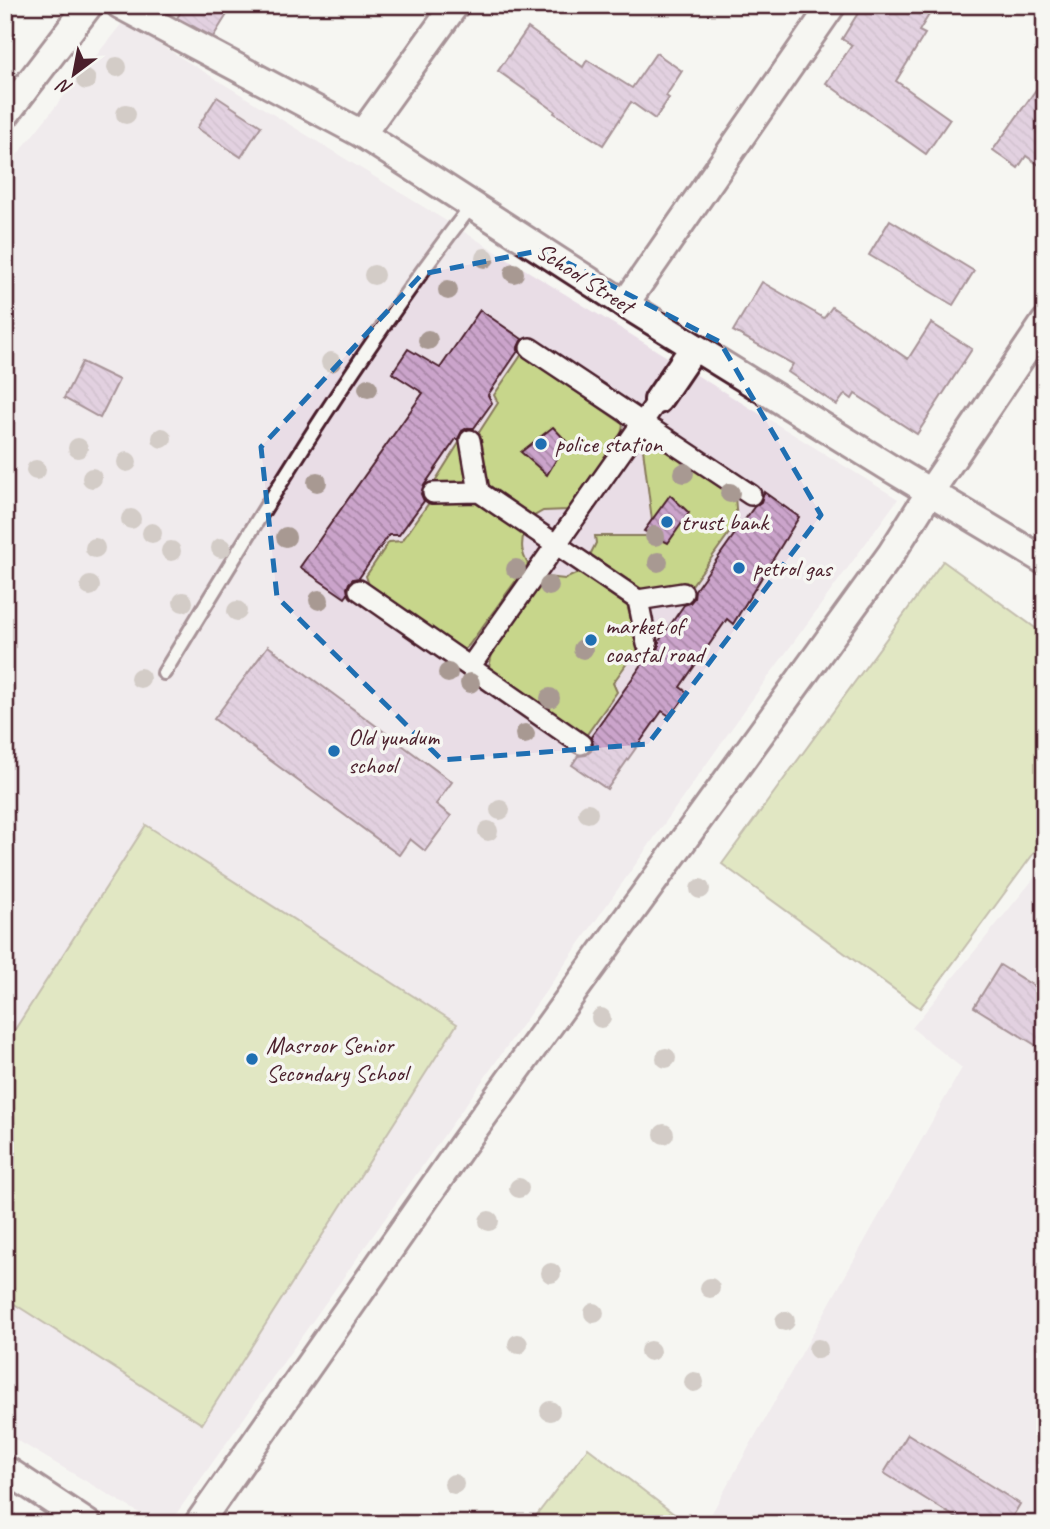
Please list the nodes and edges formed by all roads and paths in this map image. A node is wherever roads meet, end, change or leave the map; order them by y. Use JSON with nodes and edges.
{"nodes":[{"id":1,"x":89,"y":5,"type":"edge"},
{"id":2,"x":120,"y":5,"type":"edge"},
{"id":3,"x":456,"y":5,"type":"edge"},
{"id":4,"x":832,"y":5,"type":"edge"},
{"id":5,"x":5,"y":115,"type":"edge"},
{"id":6,"x":362,"y":134,"type":"junction"},
{"id":7,"x":472,"y":205,"type":"junction"},
{"id":8,"x":625,"y":304,"type":"junction"},
{"id":9,"x":1045,"y":322,"type":"edge"},
{"id":10,"x":694,"y":347,"type":"junction"},
{"id":11,"x":530,"y":348,"type":"dead end"},
{"id":12,"x":658,"y":400,"type":"joint"},
{"id":13,"x":642,"y":423,"type":"junction"},
{"id":14,"x":470,"y":440,"type":"dead end"},
{"id":15,"x":479,"y":492,"type":"junction"},
{"id":16,"x":930,"y":492,"type":"junction"},
{"id":17,"x":433,"y":493,"type":"dead end"},
{"id":18,"x":751,"y":495,"type":"dead end"},
{"id":19,"x":556,"y":544,"type":"junction"},
{"id":20,"x":1045,"y":561,"type":"edge"},
{"id":21,"x":359,"y":590,"type":"dead end"},
{"id":22,"x":684,"y":593,"type":"dead end"},
{"id":23,"x":638,"y":600,"type":"junction"},
{"id":24,"x":647,"y":644,"type":"dead end"},
{"id":25,"x":470,"y":667,"type":"junction"},
{"id":26,"x":164,"y":673,"type":"dead end"},
{"id":27,"x":581,"y":744,"type":"dead end"},
{"id":28,"x":5,"y":1469,"type":"edge"},
{"id":29,"x":88,"y":1524,"type":"edge"},
{"id":30,"x":198,"y":1524,"type":"edge"}],
"edges":[{"from":1,"to":5,"type":"street"},
{"from":2,"to":6,"type":"street","name":"School Street"},
{"from":3,"to":6,"type":"street"},
{"from":4,"to":8,"type":"street"},
{"from":6,"to":7,"type":"street","name":"School Street"},
{"from":7,"to":8,"type":"street","name":"School Street"},
{"from":7,"to":26,"type":"lane"},
{"from":8,"to":10,"type":"street","name":"School Street"},
{"from":9,"to":16,"type":"street"},
{"from":10,"to":12,"type":"street"},
{"from":10,"to":16,"type":"street","name":"School Street"},
{"from":11,"to":13,"type":"street"},
{"from":12,"to":13,"type":"street"},
{"from":13,"to":18,"type":"street"},
{"from":13,"to":19,"type":"street"},
{"from":14,"to":15,"type":"street"},
{"from":15,"to":17,"type":"street"},
{"from":15,"to":19,"type":"street"},
{"from":16,"to":20,"type":"street","name":"School Street"},
{"from":16,"to":30,"type":"street"},
{"from":19,"to":23,"type":"street"},
{"from":19,"to":25,"type":"street"},
{"from":21,"to":25,"type":"street"},
{"from":22,"to":23,"type":"street"},
{"from":23,"to":24,"type":"street"},
{"from":25,"to":27,"type":"street"},
{"from":28,"to":29,"type":"street"}]}
